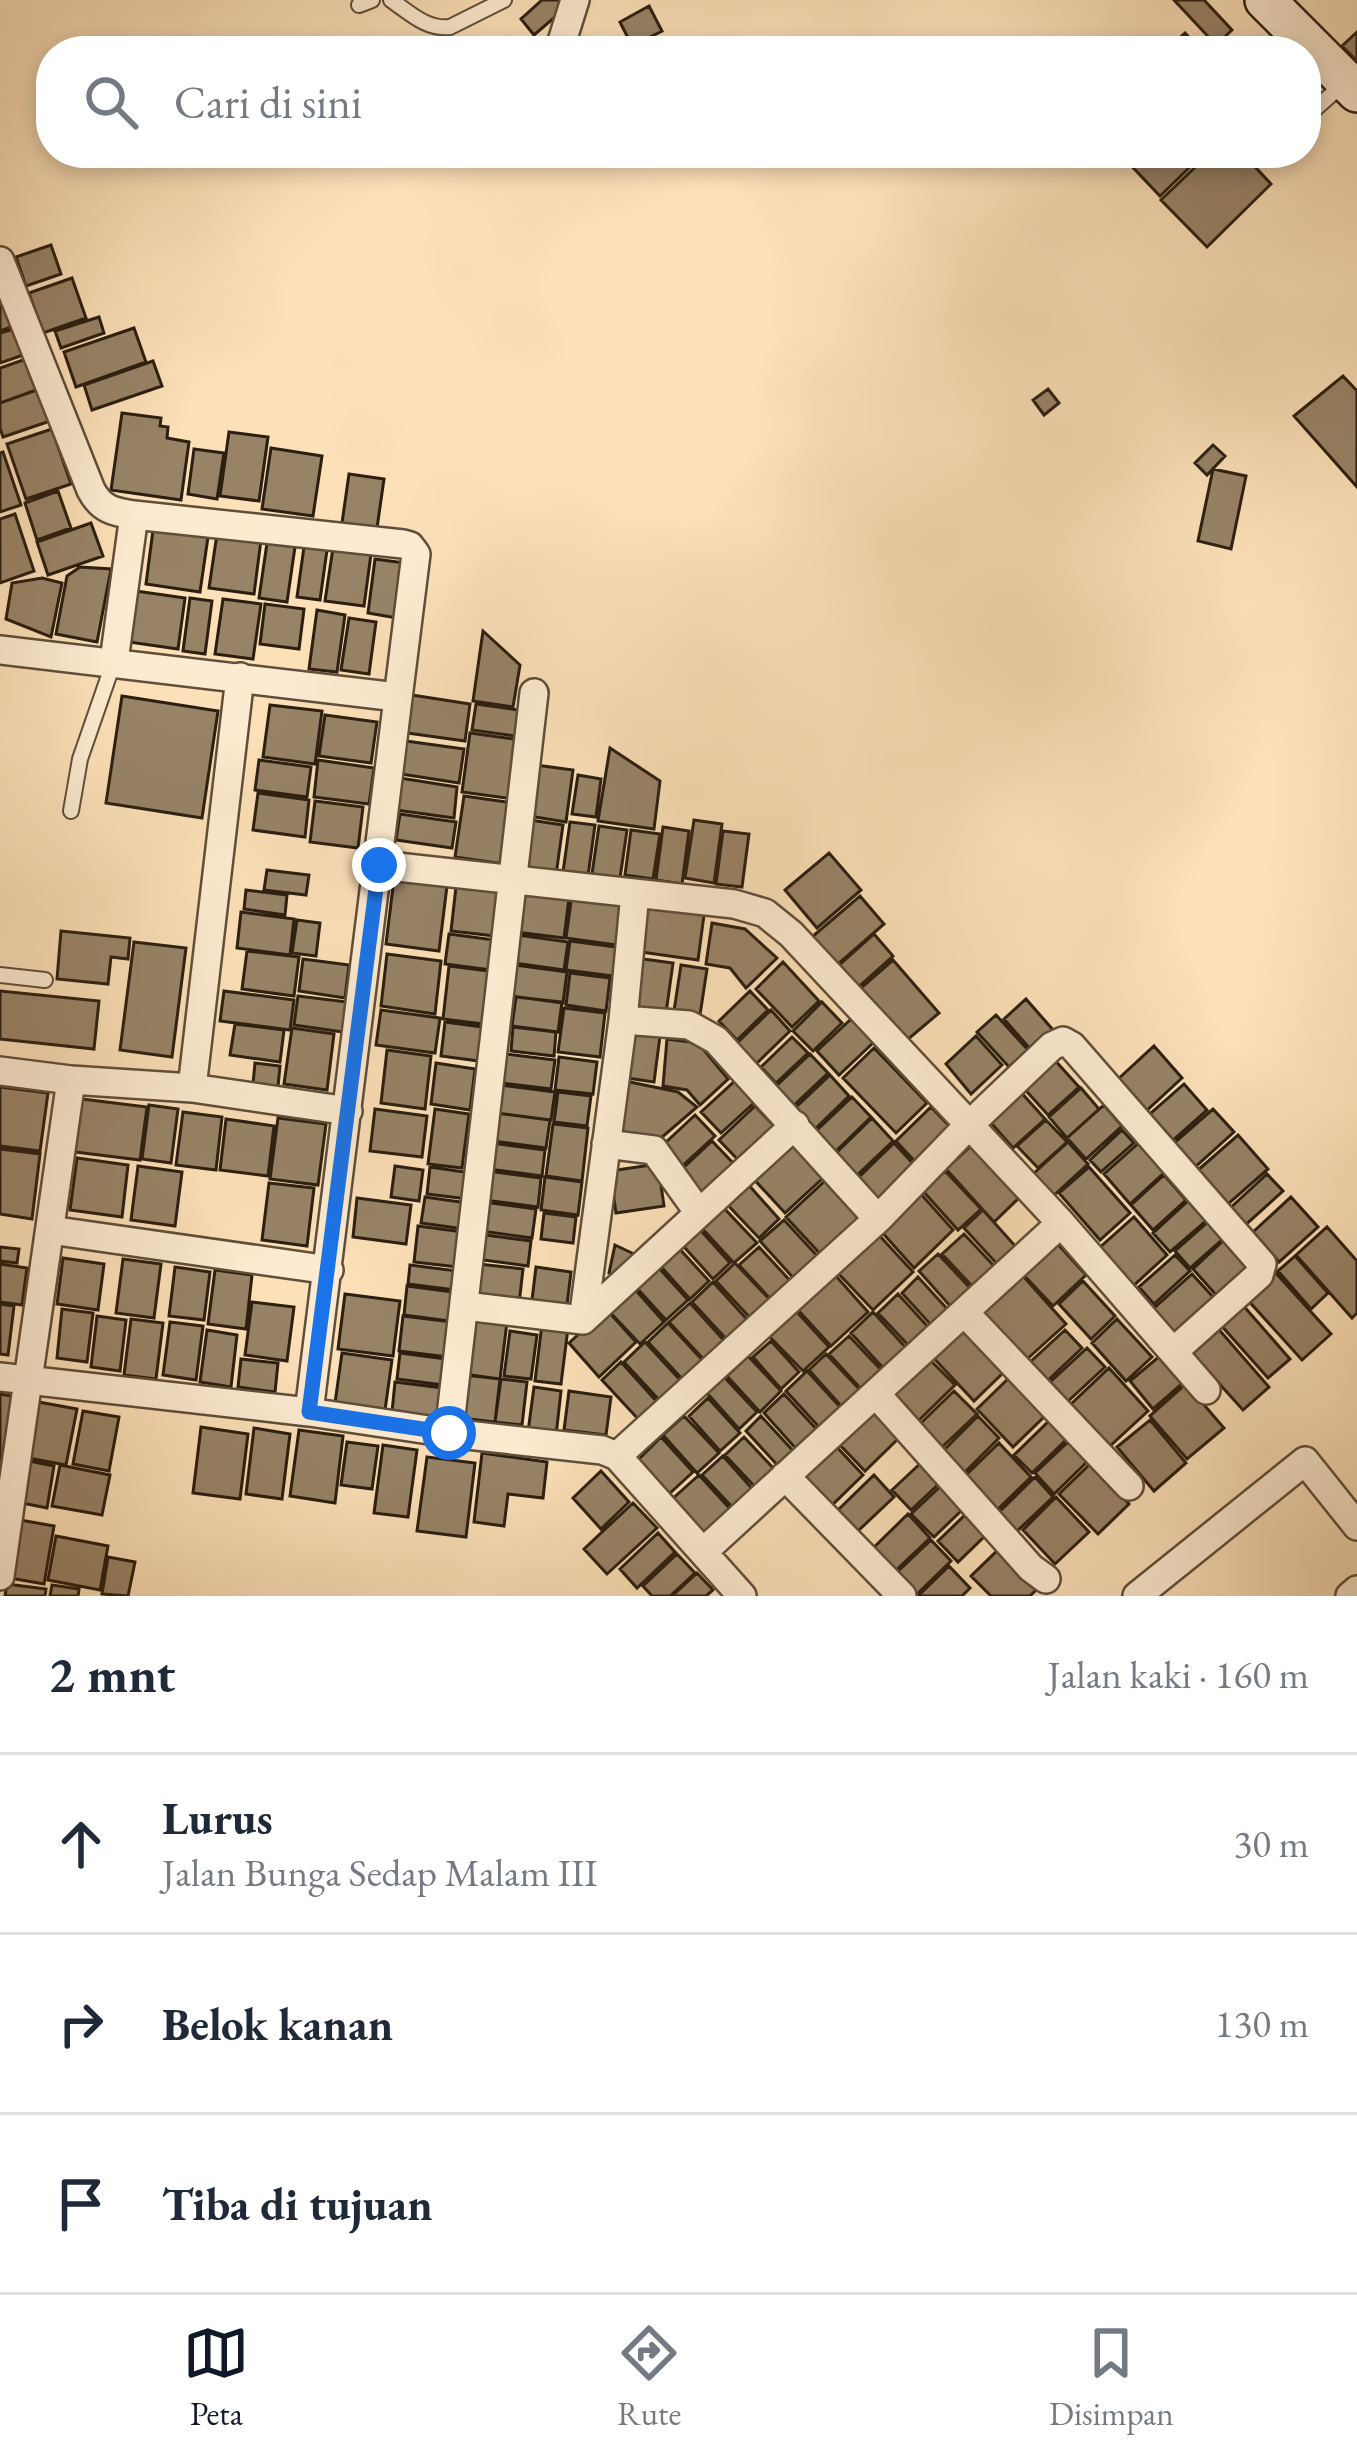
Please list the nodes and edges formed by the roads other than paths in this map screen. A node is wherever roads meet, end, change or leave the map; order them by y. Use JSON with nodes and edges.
{"nodes":[{"id":1,"x":391,"y":0,"type":"edge"},
{"id":2,"x":504,"y":0,"type":"edge"},
{"id":3,"x":575,"y":0,"type":"edge"},
{"id":4,"x":1280,"y":5,"type":"edge"},
{"id":5,"x":564,"y":36,"type":"edge"},
{"id":6,"x":1307,"y":36,"type":"edge"},
{"id":7,"x":1321,"y":52,"type":"edge"},
{"id":8,"x":1352,"y":87,"type":"edge"},
{"id":9,"x":1321,"y":107,"type":"edge"},
{"id":10,"x":0,"y":261,"type":"edge"},
{"id":11,"x":134,"y":515,"type":"junction"},
{"id":12,"x":0,"y":650,"type":"edge"},
{"id":13,"x":114,"y":661,"type":"junction"},
{"id":14,"x":239,"y":677,"type":"junction"},
{"id":15,"x":534,"y":692,"type":"dead end"},
{"id":16,"x":397,"y":697,"type":"junction"},
{"id":17,"x":70,"y":811,"type":"dead end"},
{"id":18,"x":379,"y":865,"type":"junction"},
{"id":19,"x":514,"y":879,"type":"junction"},
{"id":20,"x":635,"y":893,"type":"junction"},
{"id":21,"x":0,"y":975,"type":"edge"},
{"id":22,"x":45,"y":980,"type":"dead end"},
{"id":23,"x":622,"y":1020,"type":"junction"},
{"id":24,"x":0,"y":1071,"type":"edge"},
{"id":25,"x":71,"y":1080,"type":"junction"},
{"id":26,"x":192,"y":1088,"type":"junction"},
{"id":27,"x":349,"y":1111,"type":"junction"},
{"id":28,"x":795,"y":1125,"type":"junction"},
{"id":29,"x":968,"y":1126,"type":"junction"},
{"id":30,"x":606,"y":1144,"type":"junction"},
{"id":31,"x":699,"y":1214,"type":"junction"},
{"id":32,"x":878,"y":1219,"type":"junction"},
{"id":33,"x":1061,"y":1223,"type":"junction"},
{"id":34,"x":50,"y":1230,"type":"junction"},
{"id":35,"x":329,"y":1270,"type":"junction"},
{"id":36,"x":465,"y":1306,"type":"junction"},
{"id":37,"x":964,"y":1312,"type":"junction"},
{"id":38,"x":583,"y":1320,"type":"junction"},
{"id":39,"x":1173,"y":1352,"type":"junction"},
{"id":40,"x":14,"y":1379,"type":"edge"},
{"id":41,"x":1206,"y":1390,"type":"dead end"},
{"id":42,"x":876,"y":1394,"type":"junction"},
{"id":43,"x":309,"y":1412,"type":"junction"},
{"id":44,"x":449,"y":1433,"type":"junction"},
{"id":45,"x":617,"y":1456,"type":"junction"},
{"id":46,"x":785,"y":1476,"type":"junction"},
{"id":47,"x":1130,"y":1486,"type":"dead end"},
{"id":48,"x":1357,"y":1526,"type":"edge"},
{"id":49,"x":703,"y":1552,"type":"junction"},
{"id":50,"x":0,"y":1576,"type":"edge"},
{"id":51,"x":1046,"y":1579,"type":"dead end"},
{"id":52,"x":1357,"y":1590,"type":"edge"},
{"id":53,"x":742,"y":1596,"type":"edge"},
{"id":54,"x":902,"y":1596,"type":"edge"},
{"id":55,"x":1138,"y":1596,"type":"edge"},
{"id":56,"x":1350,"y":1596,"type":"edge"}],
"edges":[{"from":1,"to":2,"type":"lane"},
{"from":3,"to":5,"type":"street"},
{"from":4,"to":6,"type":"main road"},
{"from":7,"to":8,"type":"main road"},
{"from":8,"to":9,"type":"lane"},
{"from":10,"to":11,"type":"street"},
{"from":11,"to":13,"type":"street"},
{"from":11,"to":16,"type":"street"},
{"from":12,"to":13,"type":"street"},
{"from":13,"to":14,"type":"street"},
{"from":13,"to":17,"type":"lane"},
{"from":14,"to":16,"type":"street"},
{"from":14,"to":26,"type":"street"},
{"from":15,"to":19,"type":"street"},
{"from":16,"to":18,"type":"street"},
{"from":18,"to":19,"type":"street"},
{"from":18,"to":27,"type":"street"},
{"from":19,"to":20,"type":"street"},
{"from":19,"to":36,"type":"street"},
{"from":20,"to":23,"type":"street"},
{"from":20,"to":29,"type":"street"},
{"from":21,"to":22,"type":"lane"},
{"from":23,"to":28,"type":"street"},
{"from":23,"to":30,"type":"street"},
{"from":24,"to":25,"type":"street"},
{"from":25,"to":26,"type":"street"},
{"from":25,"to":34,"type":"street"},
{"from":26,"to":27,"type":"street"},
{"from":27,"to":35,"type":"street"},
{"from":28,"to":31,"type":"street"},
{"from":28,"to":32,"type":"street"},
{"from":29,"to":32,"type":"street"},
{"from":29,"to":33,"type":"street"},
{"from":29,"to":39,"type":"street"},
{"from":30,"to":31,"type":"street"},
{"from":30,"to":38,"type":"street"},
{"from":31,"to":38,"type":"street"},
{"from":32,"to":45,"type":"street"},
{"from":33,"to":37,"type":"street"},
{"from":33,"to":39,"type":"street"},
{"from":34,"to":35,"type":"street"},
{"from":34,"to":40,"type":"street"},
{"from":35,"to":43,"type":"street"},
{"from":36,"to":38,"type":"street"},
{"from":36,"to":44,"type":"street"},
{"from":37,"to":42,"type":"street"},
{"from":37,"to":47,"type":"street"},
{"from":39,"to":41,"type":"street"},
{"from":40,"to":43,"type":"street"},
{"from":40,"to":50,"type":"street"},
{"from":42,"to":46,"type":"street"},
{"from":42,"to":51,"type":"street"},
{"from":43,"to":44,"type":"street"},
{"from":44,"to":45,"type":"street"},
{"from":45,"to":49,"type":"street"},
{"from":46,"to":49,"type":"street"},
{"from":46,"to":54,"type":"street"},
{"from":48,"to":55,"type":"street"},
{"from":49,"to":53,"type":"street"},
{"from":52,"to":56,"type":"street"}]}
